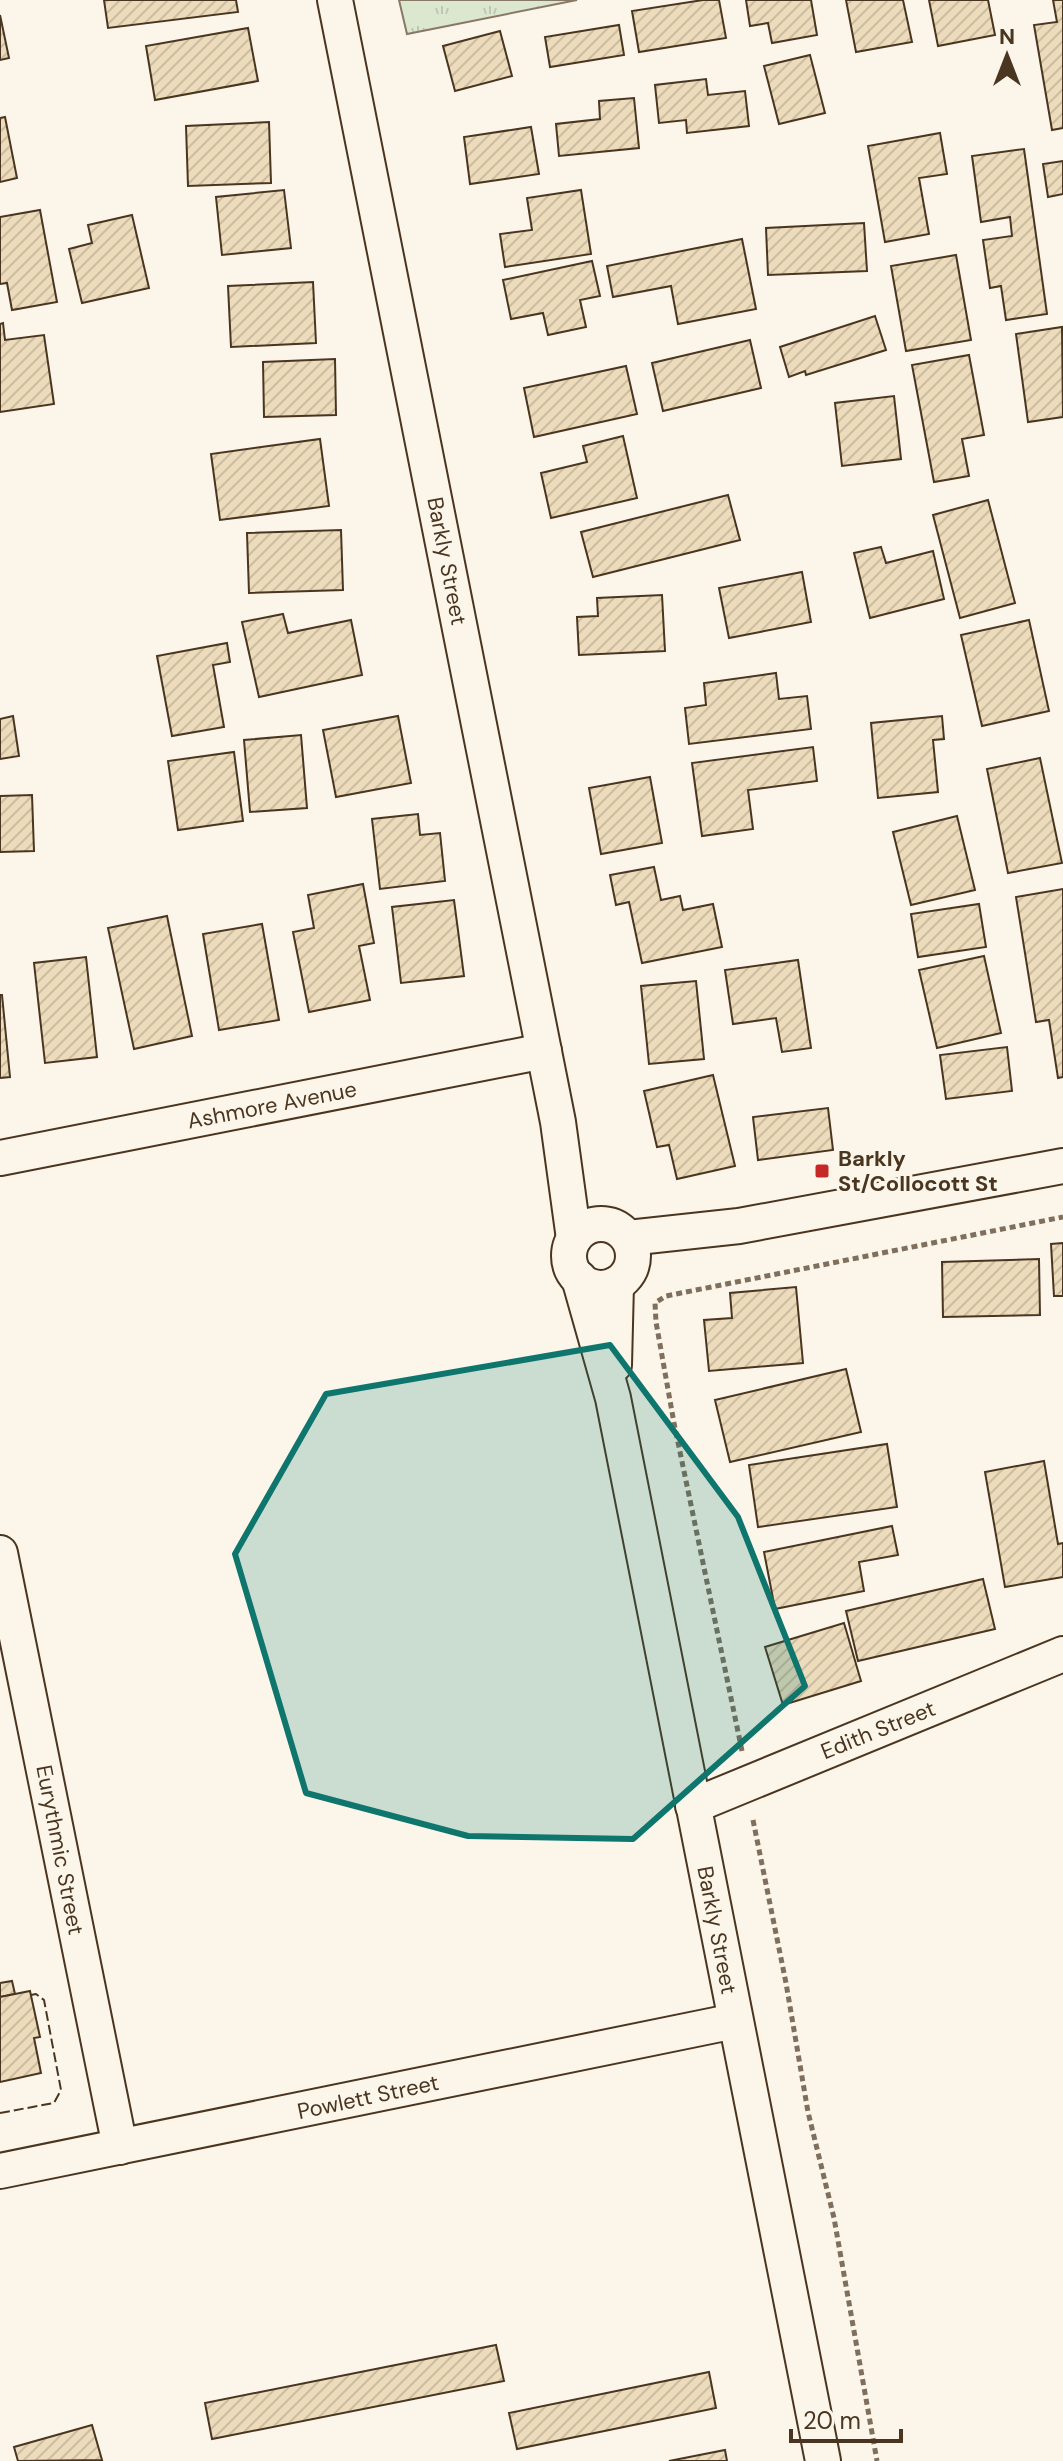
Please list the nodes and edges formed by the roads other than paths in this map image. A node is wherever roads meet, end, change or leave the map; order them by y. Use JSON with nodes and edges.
{"nodes":[{"id":1,"x":335,"y":0,"type":"edge"},
{"id":2,"x":544,"y":1051,"type":"junction"},
{"id":3,"x":0,"y":1158,"type":"edge"},
{"id":4,"x":1063,"y":1166,"type":"edge"},
{"id":5,"x":611,"y":1250,"type":"junction"},
{"id":6,"x":613,"y":1398,"type":"junction"},
{"id":7,"x":0,"y":1553,"type":"edge"},
{"id":8,"x":1063,"y":1654,"type":"edge"},
{"id":9,"x":693,"y":1806,"type":"junction"},
{"id":10,"x":735,"y":2021,"type":"junction"},
{"id":11,"x":120,"y":2147,"type":"junction"},
{"id":12,"x":0,"y":2171,"type":"edge"},
{"id":13,"x":823,"y":2461,"type":"edge"}],
"edges":[{"from":1,"to":2,"type":"street","name":"Barkly Street"},
{"from":2,"to":3,"type":"street","name":"Ashmore Avenue"},
{"from":2,"to":5,"type":"street","name":"Barkly Street"},
{"from":4,"to":5,"type":"street"},
{"from":5,"to":6,"type":"street","name":"Barkly Street"},
{"from":5,"to":6,"type":"street","name":"Barkly Street"},
{"from":6,"to":9,"type":"street","name":"Barkly Street"},
{"from":7,"to":11,"type":"street","name":"Eurythmic Street"},
{"from":8,"to":9,"type":"street","name":"Edith Street"},
{"from":9,"to":10,"type":"street","name":"Barkly Street"},
{"from":10,"to":11,"type":"street","name":"Powlett Street"},
{"from":10,"to":13,"type":"street","name":"Barkly Street"},
{"from":11,"to":12,"type":"street","name":"Powlett Street"}]}
